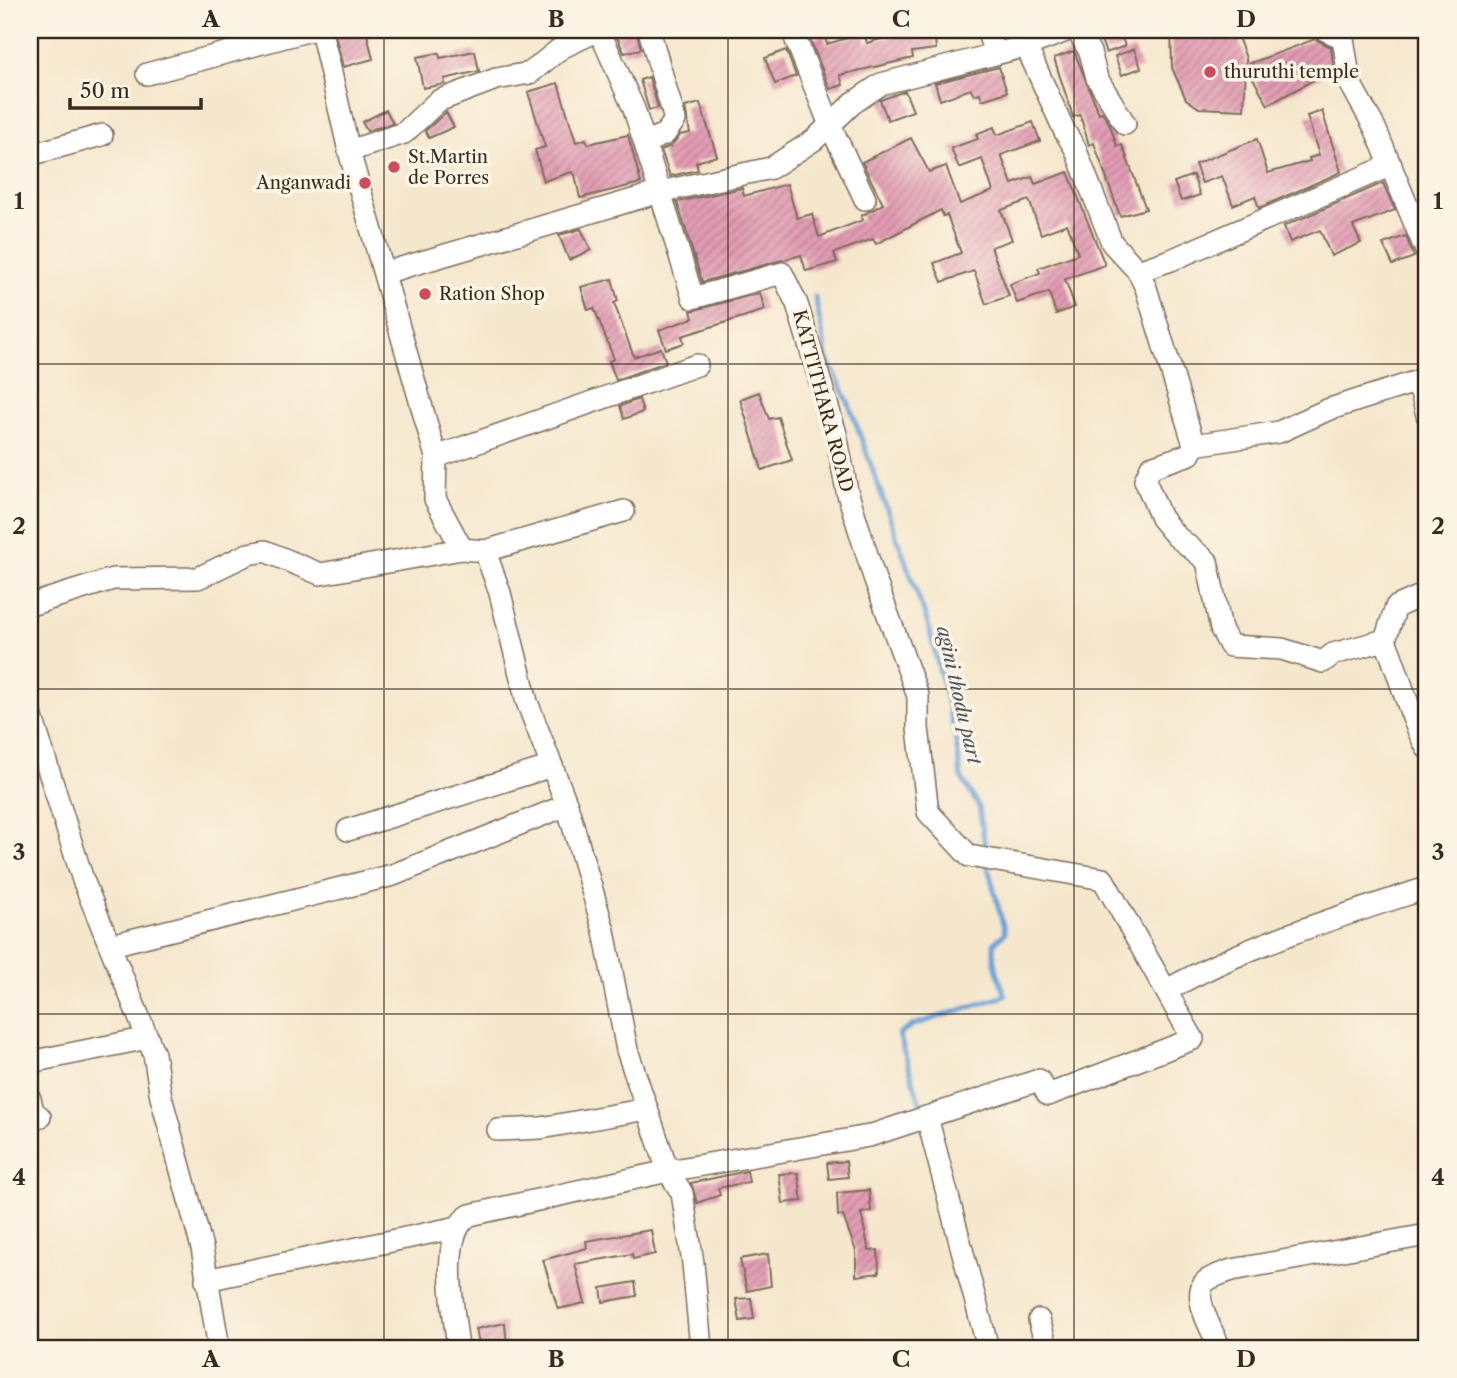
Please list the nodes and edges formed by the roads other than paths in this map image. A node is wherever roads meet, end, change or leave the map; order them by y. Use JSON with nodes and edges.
{"nodes":[{"id":1,"x":311,"y":30,"type":"edge"},
{"id":2,"x":321,"y":30,"type":"edge"},
{"id":3,"x":599,"y":30,"type":"edge"},
{"id":4,"x":649,"y":30,"type":"edge"},
{"id":5,"x":792,"y":30,"type":"edge"},
{"id":6,"x":987,"y":30,"type":"edge"},
{"id":7,"x":1069,"y":30,"type":"edge"},
{"id":8,"x":1077,"y":30,"type":"edge"},
{"id":9,"x":1325,"y":30,"type":"edge"},
{"id":10,"x":1026,"y":46,"type":"junction"},
{"id":11,"x":995,"y":53,"type":"junction"},
{"id":12,"x":147,"y":74,"type":"dead end"},
{"id":13,"x":1125,"y":124,"type":"dead end"},
{"id":14,"x":830,"y":125,"type":"junction"},
{"id":15,"x":102,"y":135,"type":"dead end"},
{"id":16,"x":646,"y":142,"type":"junction"},
{"id":17,"x":349,"y":151,"type":"junction"},
{"id":18,"x":30,"y":155,"type":"edge"},
{"id":19,"x":1391,"y":165,"type":"junction"},
{"id":20,"x":660,"y":192,"type":"junction"},
{"id":21,"x":865,"y":199,"type":"dead end"},
{"id":22,"x":1427,"y":253,"type":"edge"},
{"id":23,"x":1138,"y":271,"type":"junction"},
{"id":24,"x":384,"y":273,"type":"junction"},
{"id":25,"x":697,"y":365,"type":"dead end"},
{"id":26,"x":1423,"y":378,"type":"edge"},
{"id":27,"x":1427,"y":415,"type":"edge"},
{"id":28,"x":1194,"y":445,"type":"junction"},
{"id":29,"x":436,"y":457,"type":"junction"},
{"id":30,"x":624,"y":511,"type":"dead end"},
{"id":31,"x":462,"y":550,"type":"junction"},
{"id":32,"x":485,"y":551,"type":"junction"},
{"id":33,"x":1425,"y":589,"type":"edge"},
{"id":34,"x":30,"y":605,"type":"edge"},
{"id":35,"x":1385,"y":640,"type":"junction"},
{"id":36,"x":30,"y":711,"type":"edge"},
{"id":37,"x":1427,"y":748,"type":"edge"},
{"id":38,"x":552,"y":766,"type":"junction"},
{"id":39,"x":567,"y":806,"type":"junction"},
{"id":40,"x":348,"y":830,"type":"dead end"},
{"id":41,"x":1427,"y":888,"type":"edge"},
{"id":42,"x":111,"y":945,"type":"junction"},
{"id":43,"x":1167,"y":990,"type":"junction"},
{"id":44,"x":148,"y":1038,"type":"junction"},
{"id":45,"x":30,"y":1062,"type":"edge"},
{"id":46,"x":647,"y":1108,"type":"junction"},
{"id":47,"x":927,"y":1117,"type":"junction"},
{"id":48,"x":498,"y":1130,"type":"dead end"},
{"id":49,"x":668,"y":1171,"type":"junction"},
{"id":50,"x":458,"y":1227,"type":"junction"},
{"id":51,"x":1427,"y":1236,"type":"edge"},
{"id":52,"x":206,"y":1280,"type":"junction"},
{"id":53,"x":1039,"y":1320,"type":"dead end"},
{"id":54,"x":219,"y":1348,"type":"edge"},
{"id":55,"x":458,"y":1348,"type":"edge"},
{"id":56,"x":701,"y":1348,"type":"edge"},
{"id":57,"x":988,"y":1348,"type":"edge"},
{"id":58,"x":1047,"y":1348,"type":"edge"},
{"id":59,"x":1220,"y":1348,"type":"edge"}],
"edges":[{"from":1,"to":12,"type":"street"},
{"from":2,"to":17,"type":"street"},
{"from":3,"to":16,"type":"street","name":"KATTITHARA ROAD"},
{"from":3,"to":17,"type":"street","name":"KATTITHARA ROAD"},
{"from":4,"to":16,"type":"street"},
{"from":5,"to":14,"type":"street"},
{"from":6,"to":11,"type":"street"},
{"from":7,"to":10,"type":"street"},
{"from":8,"to":13,"type":"street"},
{"from":9,"to":19,"type":"street"},
{"from":10,"to":11,"type":"street"},
{"from":10,"to":23,"type":"street"},
{"from":11,"to":14,"type":"street"},
{"from":14,"to":20,"type":"street"},
{"from":14,"to":21,"type":"street"},
{"from":15,"to":18,"type":"street"},
{"from":16,"to":20,"type":"street","name":"KATTITHARA ROAD"},
{"from":17,"to":24,"type":"street"},
{"from":19,"to":22,"type":"street"},
{"from":19,"to":23,"type":"street"},
{"from":20,"to":24,"type":"street"},
{"from":20,"to":43,"type":"street","name":"KATTITHARA ROAD"},
{"from":23,"to":28,"type":"street"},
{"from":24,"to":29,"type":"street"},
{"from":25,"to":29,"type":"street"},
{"from":26,"to":27,"type":"street"},
{"from":26,"to":28,"type":"street"},
{"from":28,"to":35,"type":"street"},
{"from":29,"to":31,"type":"street"},
{"from":30,"to":32,"type":"street"},
{"from":31,"to":32,"type":"street"},
{"from":31,"to":34,"type":"street"},
{"from":32,"to":38,"type":"street"},
{"from":33,"to":35,"type":"street"},
{"from":35,"to":37,"type":"street"},
{"from":36,"to":42,"type":"street"},
{"from":38,"to":39,"type":"street"},
{"from":38,"to":40,"type":"street"},
{"from":39,"to":42,"type":"street"},
{"from":39,"to":46,"type":"street"},
{"from":41,"to":43,"type":"street"},
{"from":42,"to":44,"type":"street"},
{"from":43,"to":47,"type":"street"},
{"from":44,"to":45,"type":"street"},
{"from":44,"to":52,"type":"street"},
{"from":46,"to":48,"type":"street"},
{"from":46,"to":49,"type":"street"},
{"from":47,"to":49,"type":"street"},
{"from":47,"to":57,"type":"street"},
{"from":49,"to":50,"type":"street"},
{"from":49,"to":56,"type":"street"},
{"from":50,"to":52,"type":"street"},
{"from":50,"to":55,"type":"street"},
{"from":51,"to":59,"type":"street"},
{"from":52,"to":54,"type":"street"},
{"from":53,"to":58,"type":"street"}]}
